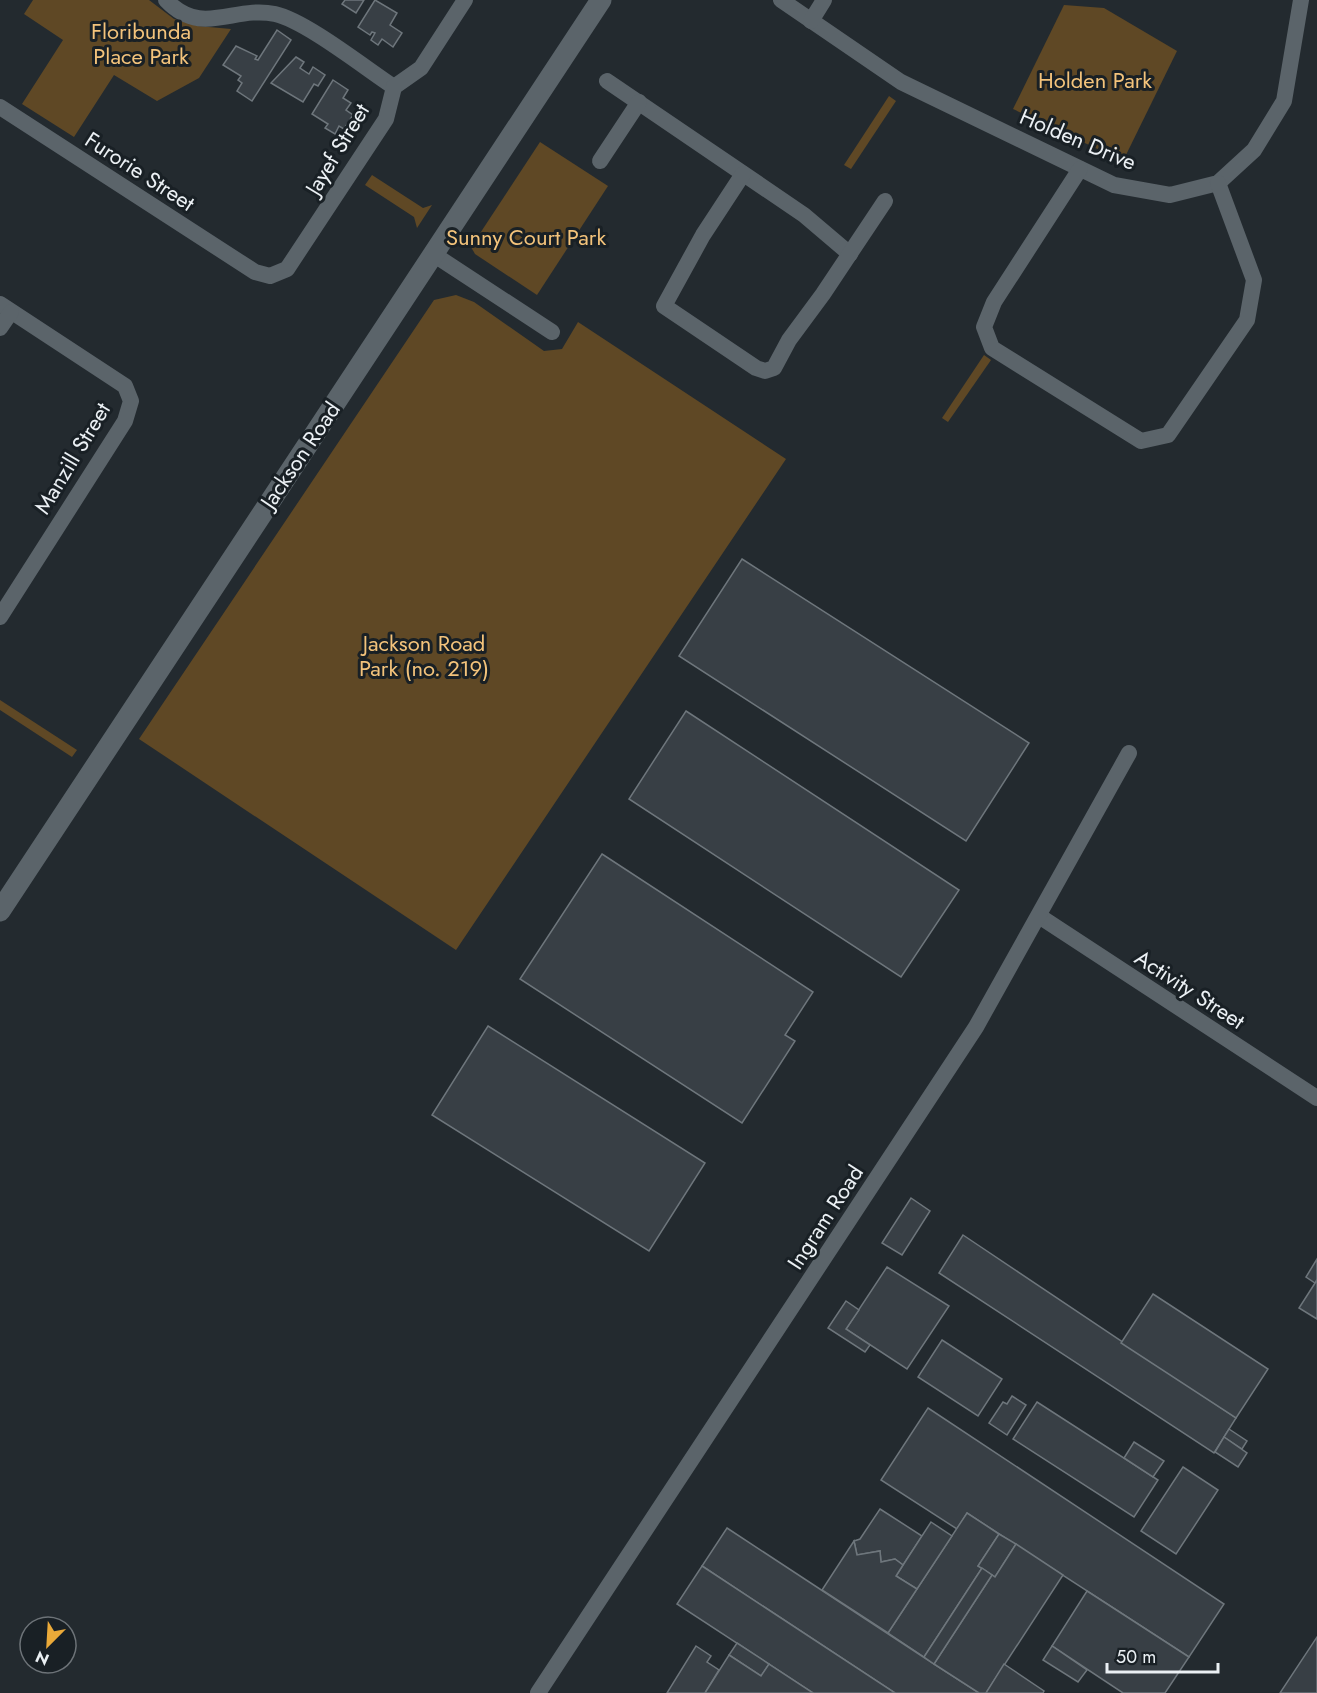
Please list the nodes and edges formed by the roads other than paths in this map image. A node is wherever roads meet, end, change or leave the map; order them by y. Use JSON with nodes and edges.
{"nodes":[{"id":1,"x":166,"y":0,"type":"edge"},
{"id":2,"x":465,"y":0,"type":"edge"},
{"id":3,"x":601,"y":0,"type":"edge"},
{"id":4,"x":781,"y":0,"type":"edge"},
{"id":5,"x":824,"y":0,"type":"edge"},
{"id":6,"x":1306,"y":8,"type":"edge"},
{"id":7,"x":811,"y":21,"type":"junction"},
{"id":8,"x":607,"y":81,"type":"dead end"},
{"id":9,"x":394,"y":87,"type":"junction"},
{"id":10,"x":639,"y":102,"type":"junction"},
{"id":11,"x":0,"y":107,"type":"edge"},
{"id":12,"x":600,"y":161,"type":"dead end"},
{"id":13,"x":1080,"y":169,"type":"junction"},
{"id":14,"x":743,"y":174,"type":"junction"},
{"id":15,"x":1218,"y":183,"type":"junction"},
{"id":16,"x":885,"y":201,"type":"dead end"},
{"id":17,"x":433,"y":254,"type":"junction"},
{"id":18,"x":850,"y":254,"type":"junction"},
{"id":19,"x":255,"y":272,"type":"joint"},
{"id":20,"x":6,"y":308,"type":"edge"},
{"id":21,"x":0,"y":328,"type":"edge"},
{"id":22,"x":552,"y":332,"type":"dead end"},
{"id":23,"x":0,"y":617,"type":"edge"},
{"id":24,"x":1129,"y":753,"type":"dead end"},
{"id":25,"x":0,"y":911,"type":"edge"},
{"id":26,"x":1038,"y":916,"type":"junction"},
{"id":27,"x":1317,"y":1098,"type":"edge"},
{"id":28,"x":538,"y":1693,"type":"edge"}],
"edges":[{"from":1,"to":9,"type":"street"},
{"from":2,"to":9,"type":"street","name":"Jayef Street"},
{"from":3,"to":17,"type":"street","name":"Jackson Road"},
{"from":4,"to":7,"type":"street","name":"Holden Drive"},
{"from":5,"to":7,"type":"street"},
{"from":6,"to":15,"type":"street","name":"Holden Drive"},
{"from":7,"to":13,"type":"street","name":"Holden Drive"},
{"from":8,"to":10,"type":"street"},
{"from":9,"to":19,"type":"street","name":"Jayef Street"},
{"from":10,"to":12,"type":"street"},
{"from":10,"to":14,"type":"street"},
{"from":11,"to":19,"type":"street","name":"Furorie Street"},
{"from":13,"to":15,"type":"street","name":"Holden Drive"},
{"from":13,"to":15,"type":"street"},
{"from":14,"to":18,"type":"street"},
{"from":14,"to":18,"type":"street"},
{"from":16,"to":18,"type":"street"},
{"from":17,"to":22,"type":"street"},
{"from":17,"to":25,"type":"street","name":"Jackson Road"},
{"from":20,"to":21,"type":"street"},
{"from":20,"to":23,"type":"street","name":"Manzill Street"},
{"from":24,"to":26,"type":"street","name":"Ingram Road"},
{"from":26,"to":27,"type":"street","name":"Activity Street"},
{"from":26,"to":28,"type":"street","name":"Ingram Road"}]}
